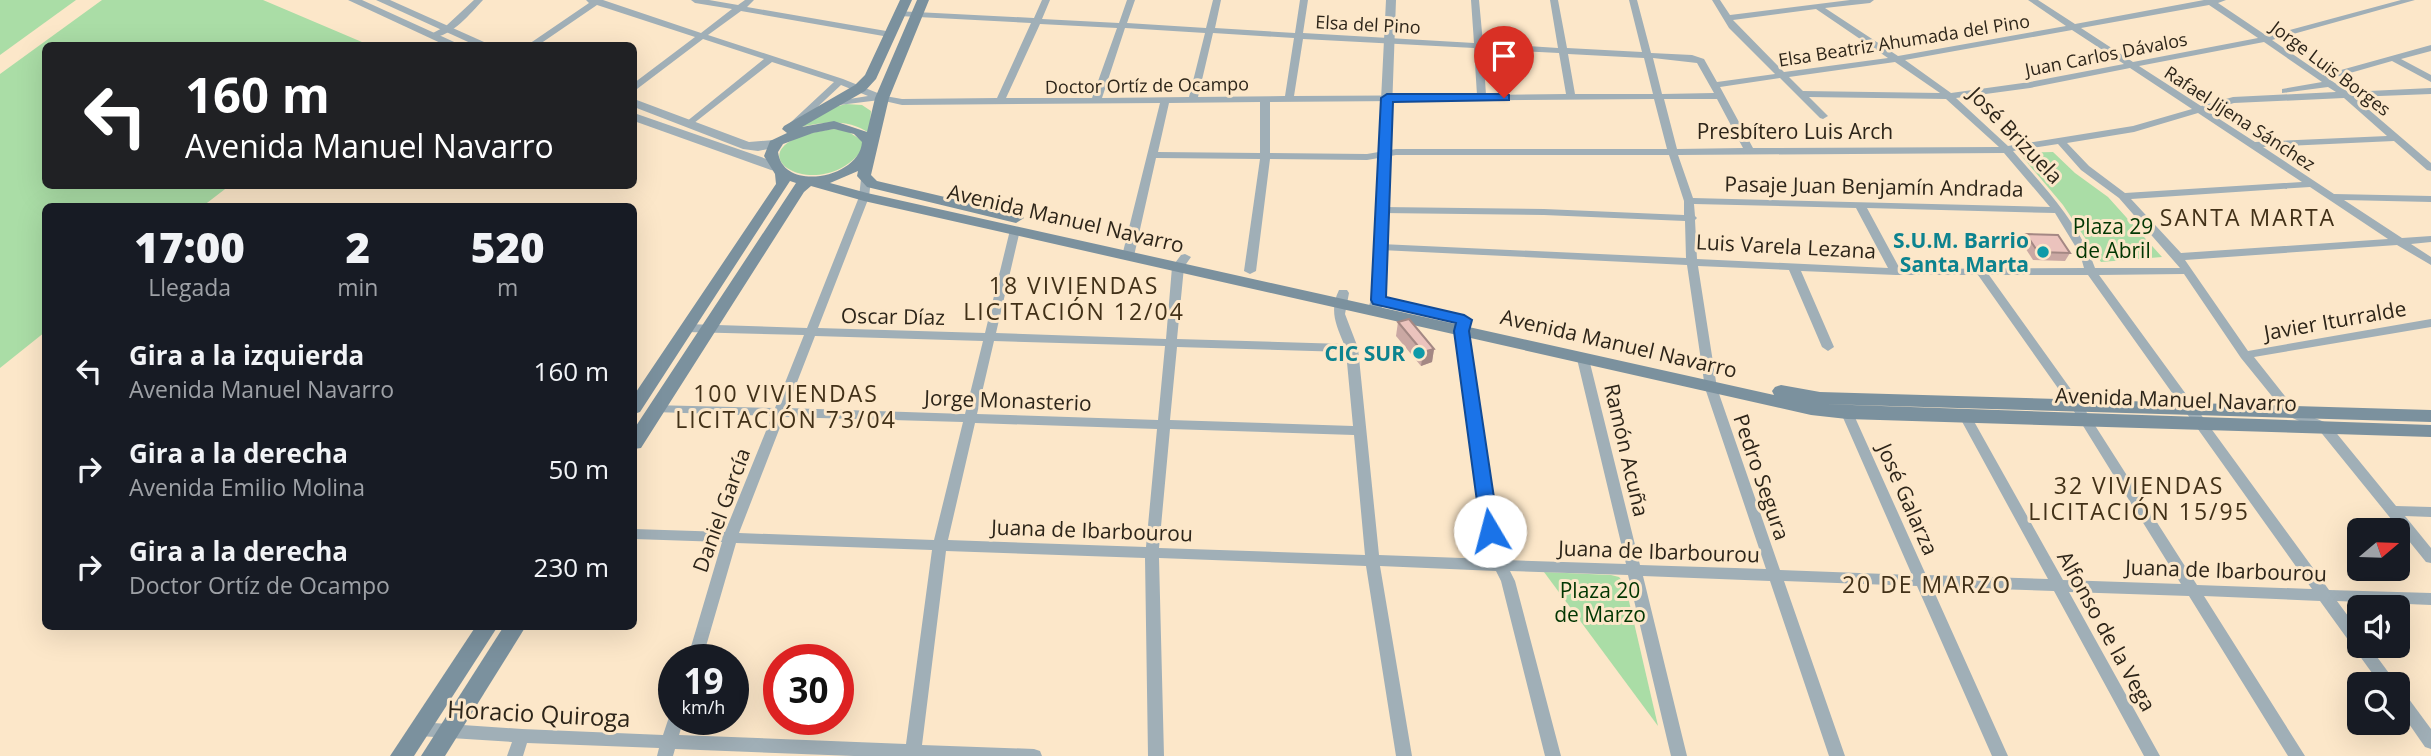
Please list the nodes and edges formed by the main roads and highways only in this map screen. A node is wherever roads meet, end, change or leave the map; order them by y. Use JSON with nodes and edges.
{"nodes":[{"id":1,"x":906,"y":0,"type":"edge"},
{"id":2,"x":923,"y":0,"type":"edge"},
{"id":3,"x":775,"y":142,"type":"junction"},
{"id":4,"x":870,"y":151,"type":"junction"},
{"id":5,"x":779,"y":170,"type":"junction"},
{"id":6,"x":809,"y":182,"type":"junction"},
{"id":7,"x":1130,"y":250,"type":"junction"},
{"id":8,"x":1182,"y":262,"type":"junction"},
{"id":9,"x":1341,"y":298,"type":"junction"},
{"id":10,"x":1463,"y":325,"type":"junction"},
{"id":11,"x":1710,"y":382,"type":"junction"},
{"id":12,"x":637,"y":403,"type":"edge"},
{"id":13,"x":2079,"y":412,"type":"junction"},
{"id":14,"x":2194,"y":415,"type":"junction"},
{"id":15,"x":2431,"y":416,"type":"edge"},
{"id":16,"x":2431,"y":430,"type":"edge"},
{"id":17,"x":637,"y":438,"type":"edge"},
{"id":18,"x":485,"y":630,"type":"edge"},
{"id":19,"x":513,"y":630,"type":"edge"},
{"id":20,"x":401,"y":756,"type":"edge"},
{"id":21,"x":432,"y":756,"type":"edge"}],
"edges":[{"from":1,"to":3,"type":"main road"},
{"from":2,"to":4,"type":"main road"},
{"from":3,"to":4,"type":"main road"},
{"from":3,"to":5,"type":"main road"},
{"from":4,"to":6,"type":"main road"},
{"from":4,"to":7,"type":"main road","name":"Avenida Manuel Navarro"},
{"from":5,"to":6,"type":"main road","name":"Avenida Manuel Navarro"},
{"from":5,"to":12,"type":"main road"},
{"from":6,"to":7,"type":"main road","name":"Avenida Manuel Navarro"},
{"from":6,"to":17,"type":"main road"},
{"from":7,"to":8,"type":"main road","name":"Avenida Manuel Navarro"},
{"from":8,"to":9,"type":"main road","name":"Avenida Manuel Navarro"},
{"from":8,"to":9,"type":"main road","name":"Avenida Manuel Navarro"},
{"from":9,"to":10,"type":"main road","name":"Avenida Manuel Navarro"},
{"from":10,"to":11,"type":"main road","name":"Avenida Manuel Navarro"},
{"from":10,"to":11,"type":"main road","name":"Avenida Manuel Navarro"},
{"from":11,"to":13,"type":"main road","name":"Avenida Manuel Navarro"},
{"from":11,"to":13,"type":"main road","name":"Avenida Manuel Navarro"},
{"from":13,"to":14,"type":"main road","name":"Avenida Manuel Navarro"},
{"from":14,"to":15,"type":"main road","name":"Avenida Manuel Navarro"},
{"from":14,"to":16,"type":"main road","name":"Avenida Manuel Navarro"},
{"from":18,"to":20,"type":"main road"},
{"from":19,"to":21,"type":"main road"}]}
